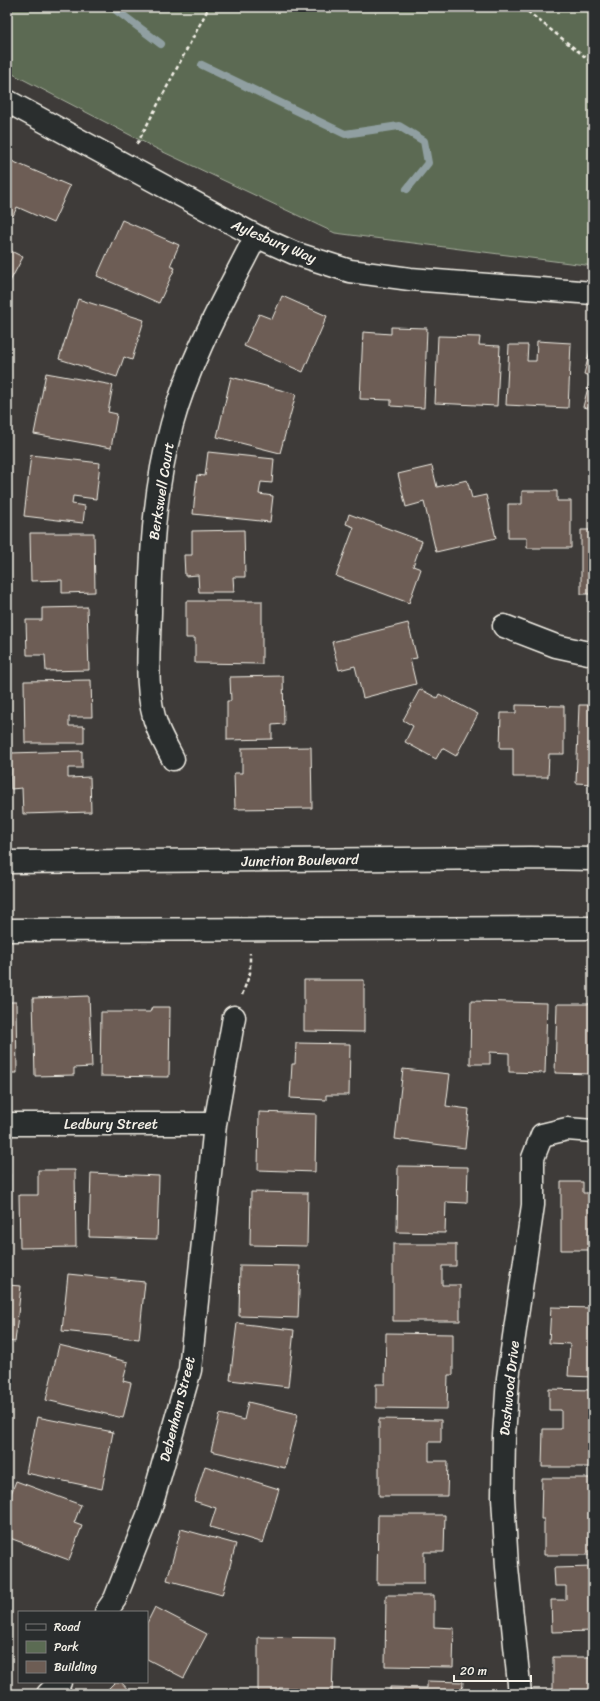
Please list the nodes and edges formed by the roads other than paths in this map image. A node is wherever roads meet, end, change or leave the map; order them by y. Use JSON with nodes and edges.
{"nodes":[{"id":1,"x":7,"y":101,"type":"edge"},
{"id":2,"x":256,"y":236,"type":"junction"},
{"id":3,"x":593,"y":293,"type":"edge"},
{"id":4,"x":504,"y":626,"type":"dead end"},
{"id":5,"x":593,"y":654,"type":"edge"},
{"id":6,"x":173,"y":759,"type":"dead end"},
{"id":7,"x":593,"y":859,"type":"edge"},
{"id":8,"x":7,"y":862,"type":"edge"},
{"id":9,"x":593,"y":928,"type":"edge"},
{"id":10,"x":7,"y":930,"type":"edge"},
{"id":11,"x":234,"y":1017,"type":"road end"},
{"id":12,"x":7,"y":1124,"type":"edge"},
{"id":13,"x":215,"y":1124,"type":"junction"},
{"id":14,"x":593,"y":1131,"type":"edge"},
{"id":15,"x":107,"y":1611,"type":"edge"},
{"id":16,"x":59,"y":1683,"type":"edge"},
{"id":17,"x":48,"y":1694,"type":"edge"},
{"id":18,"x":520,"y":1694,"type":"edge"}],
"edges":[{"from":1,"to":2,"type":"street","name":"Aylesbury Way"},
{"from":2,"to":3,"type":"street","name":"Aylesbury Way"},
{"from":2,"to":6,"type":"street","name":"Berkswell Court"},
{"from":4,"to":5,"type":"street"},
{"from":7,"to":8,"type":"street","name":"Junction Boulevard"},
{"from":9,"to":10,"type":"street"},
{"from":11,"to":13,"type":"street","name":"Debenham Street"},
{"from":12,"to":13,"type":"street","name":"Ledbury Street"},
{"from":13,"to":15,"type":"street","name":"Debenham Street"},
{"from":14,"to":18,"type":"street","name":"Dashwood Drive"},
{"from":16,"to":17,"type":"street"}]}
